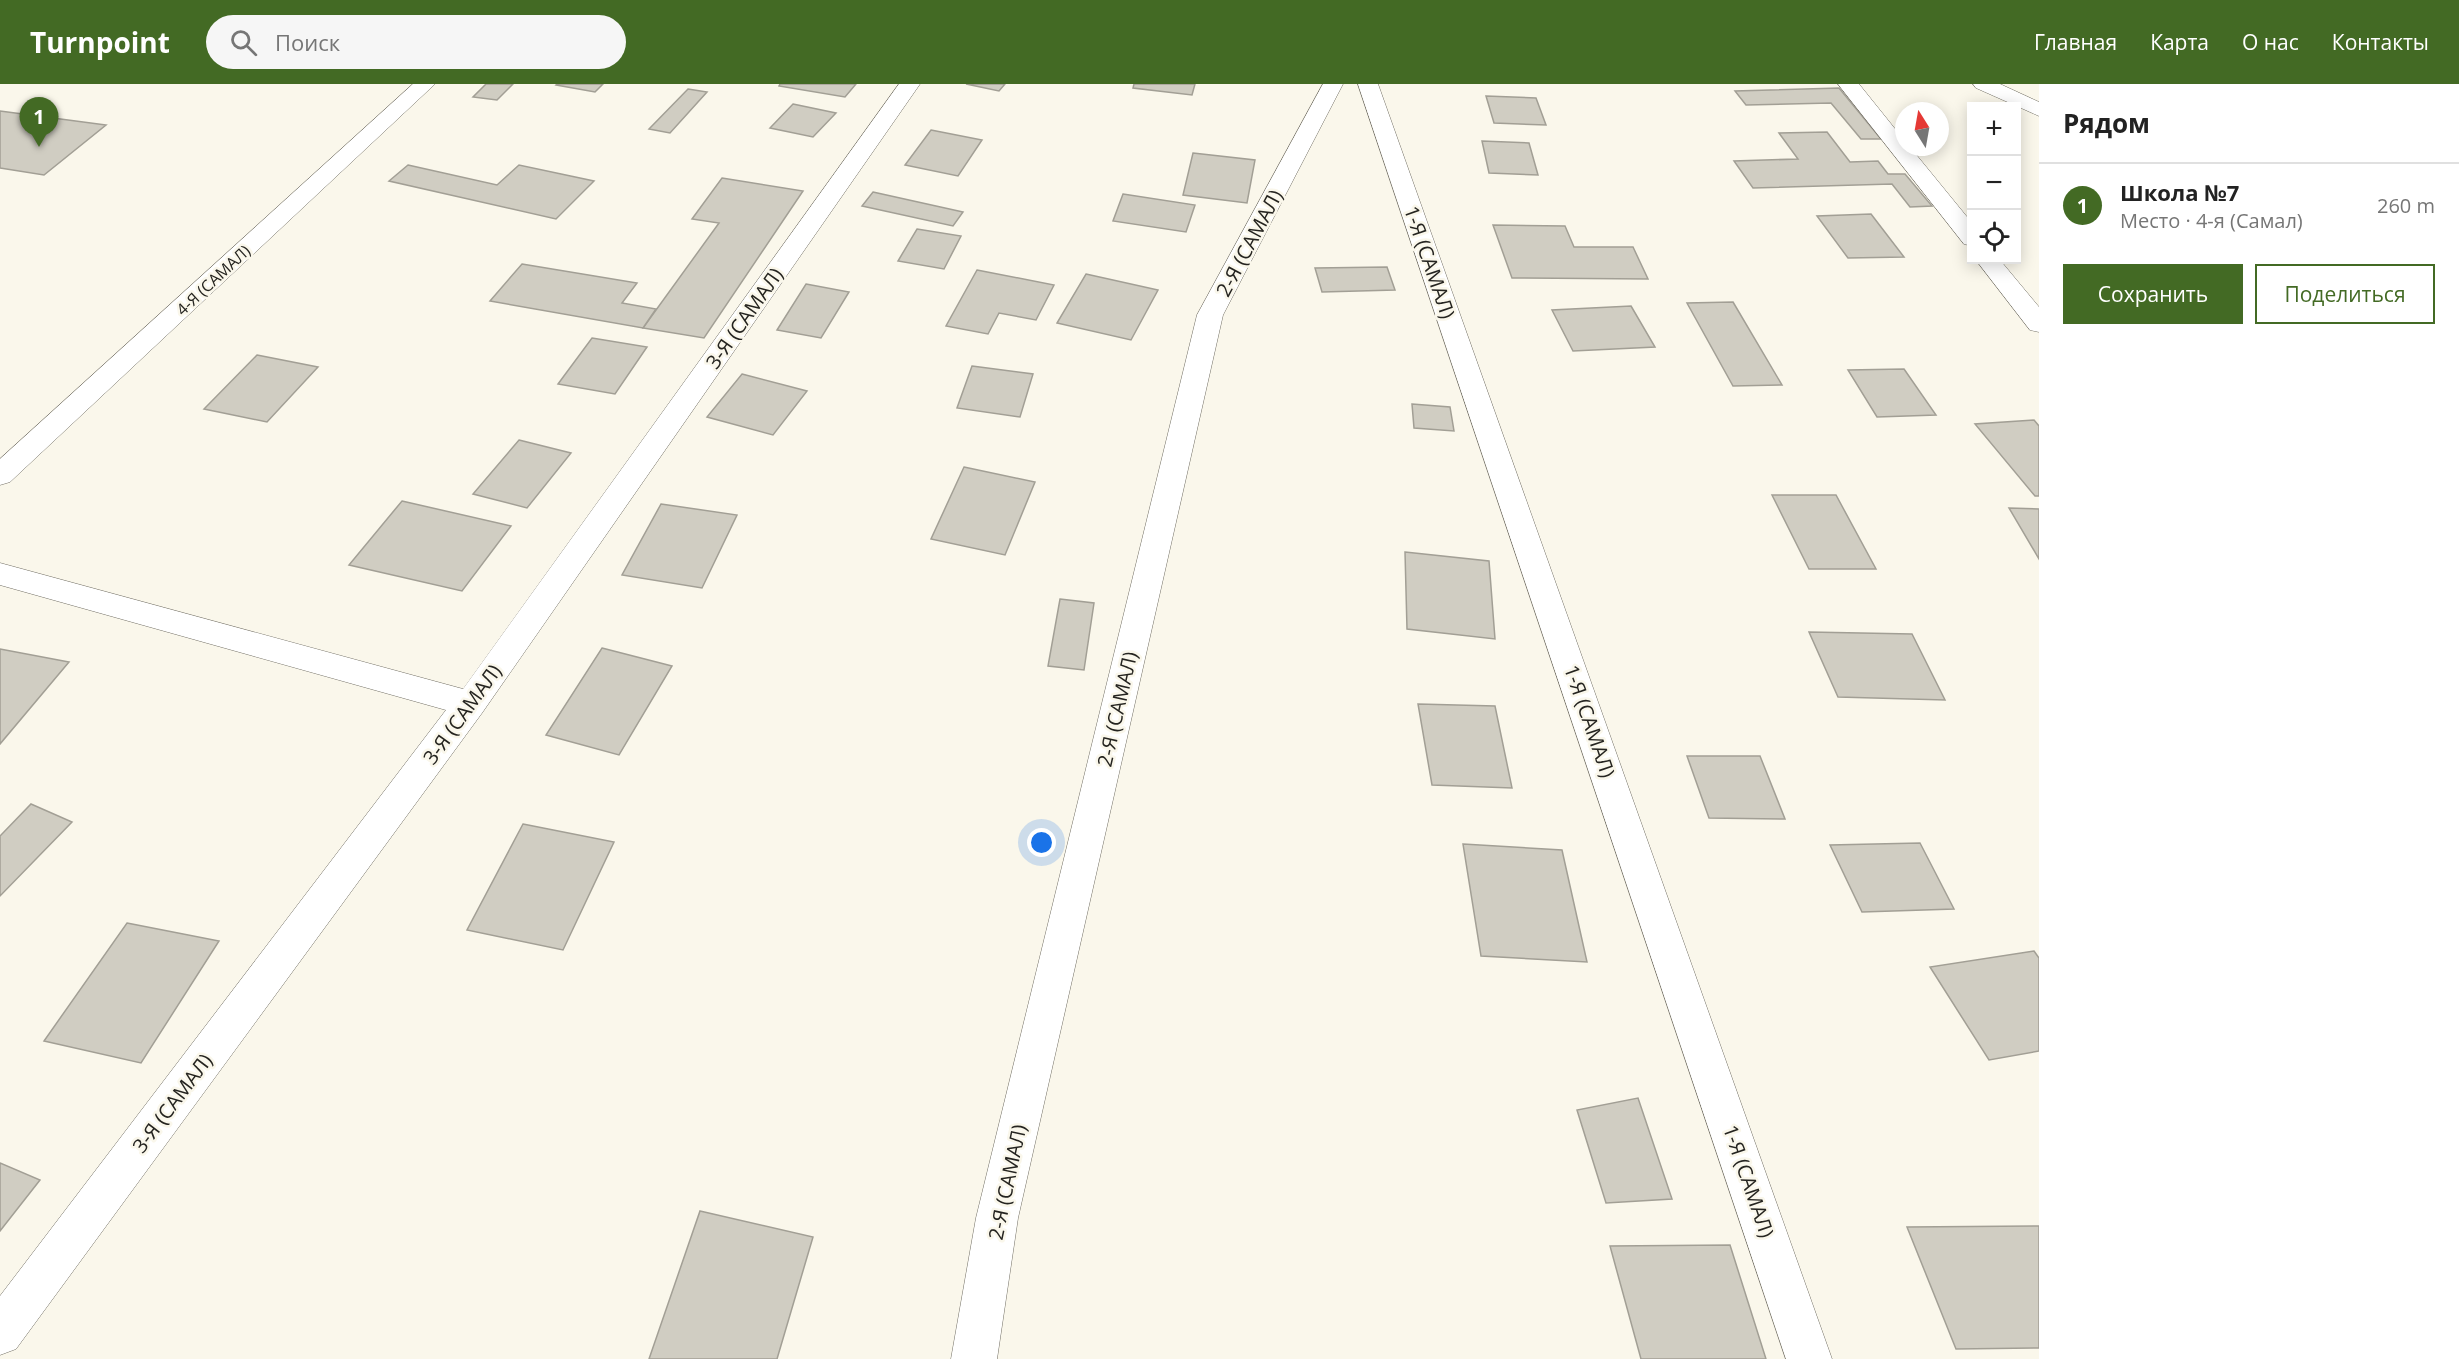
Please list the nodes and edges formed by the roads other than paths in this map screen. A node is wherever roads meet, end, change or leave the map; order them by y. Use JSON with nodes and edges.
{"nodes":[{"id":1,"x":425,"y":84,"type":"edge"},
{"id":2,"x":910,"y":84,"type":"edge"},
{"id":3,"x":1333,"y":84,"type":"edge"},
{"id":4,"x":1368,"y":84,"type":"edge"},
{"id":5,"x":1848,"y":84,"type":"edge"},
{"id":6,"x":1983,"y":84,"type":"edge"},
{"id":7,"x":2039,"y":110,"type":"edge"},
{"id":8,"x":1967,"y":234,"type":"edge"},
{"id":9,"x":1991,"y":264,"type":"edge"},
{"id":10,"x":2039,"y":324,"type":"edge"},
{"id":11,"x":0,"y":475,"type":"edge"},
{"id":12,"x":0,"y":574,"type":"edge"},
{"id":13,"x":470,"y":704,"type":"junction"},
{"id":14,"x":0,"y":1333,"type":"edge"},
{"id":15,"x":974,"y":1359,"type":"edge"},
{"id":16,"x":1809,"y":1359,"type":"edge"}],
"edges":[{"from":1,"to":11,"type":"street","name":"4-Я (САМАЛ)"},
{"from":2,"to":13,"type":"street","name":"3-Я (САМАЛ)"},
{"from":3,"to":15,"type":"street","name":"2-Я (САМАЛ)"},
{"from":4,"to":16,"type":"street","name":"1-Я (САМАЛ)"},
{"from":5,"to":8,"type":"street"},
{"from":6,"to":7,"type":"street"},
{"from":9,"to":10,"type":"street"},
{"from":12,"to":13,"type":"street"},
{"from":13,"to":14,"type":"street","name":"3-Я (САМАЛ)"}]}
